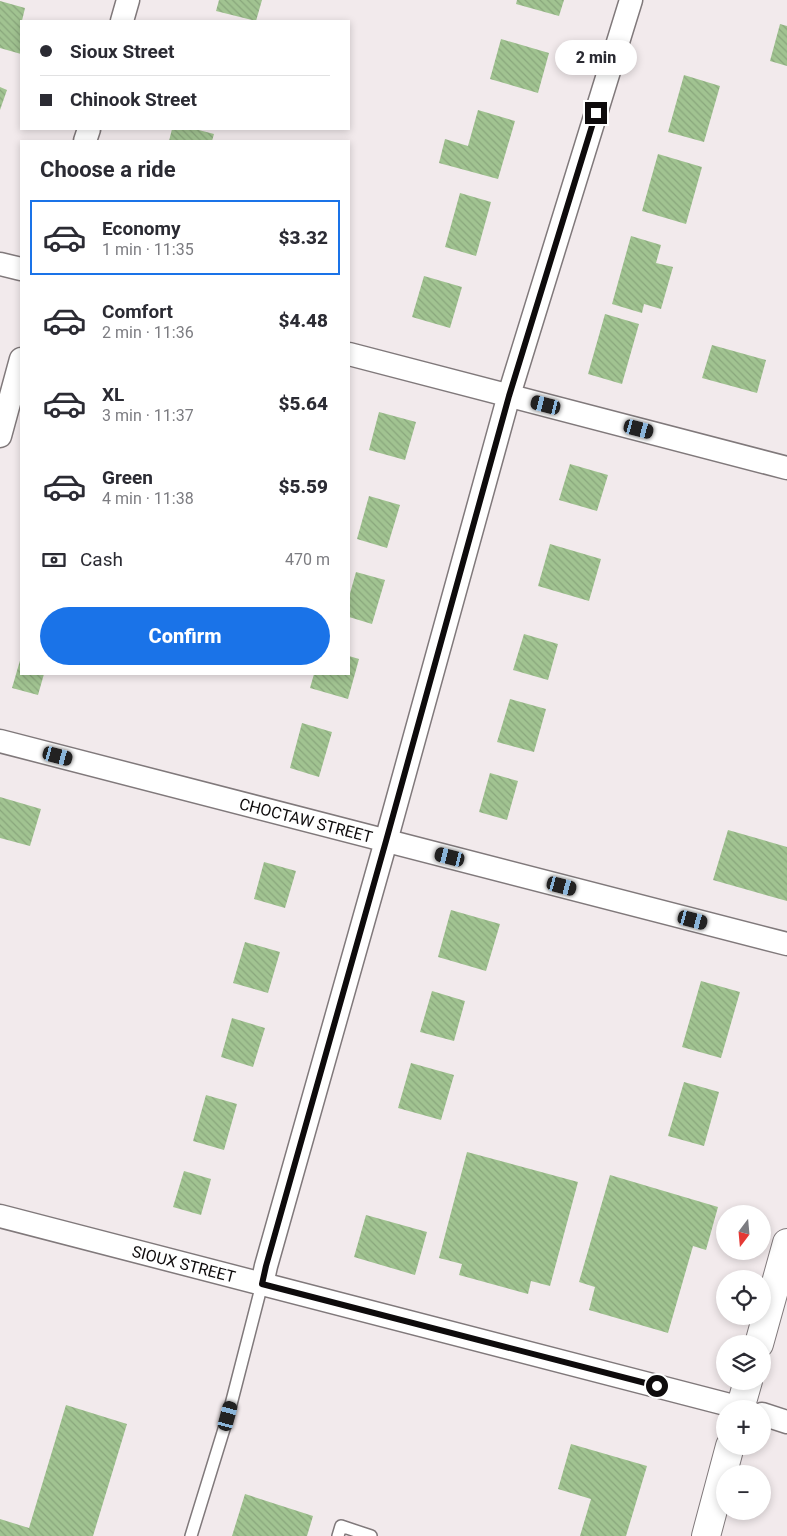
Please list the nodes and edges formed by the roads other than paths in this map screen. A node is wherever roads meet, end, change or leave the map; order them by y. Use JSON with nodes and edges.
{"nodes":[{"id":1,"x":128,"y":0,"type":"edge"},
{"id":2,"x":631,"y":0,"type":"edge"},
{"id":3,"x":122,"y":20,"type":"edge"},
{"id":4,"x":0,"y":264,"type":"edge"},
{"id":5,"x":20,"y":269,"type":"edge"},
{"id":6,"x":350,"y":354,"type":"edge"},
{"id":7,"x":20,"y":363,"type":"edge"},
{"id":8,"x":509,"y":396,"type":"junction"},
{"id":9,"x":0,"y":436,"type":"edge"},
{"id":10,"x":787,"y":468,"type":"edge"},
{"id":11,"x":0,"y":741,"type":"edge"},
{"id":12,"x":386,"y":841,"type":"junction"},
{"id":13,"x":787,"y":944,"type":"edge"},
{"id":14,"x":0,"y":1216,"type":"edge"},
{"id":15,"x":787,"y":1243,"type":"edge"},
{"id":16,"x":262,"y":1284,"type":"junction"},
{"id":17,"x":761,"y":1335,"type":"edge"},
{"id":18,"x":716,"y":1402,"type":"edge"},
{"id":19,"x":771,"y":1417,"type":"edge"},
{"id":20,"x":787,"y":1422,"type":"edge"},
{"id":21,"x":728,"y":1455,"type":"edge"},
{"id":22,"x":340,"y":1531,"type":"edge"},
{"id":23,"x":191,"y":1536,"type":"edge"},
{"id":24,"x":371,"y":1536,"type":"edge"},
{"id":25,"x":706,"y":1536,"type":"edge"}],
"edges":[{"from":1,"to":3,"type":"street"},
{"from":2,"to":8,"type":"street"},
{"from":4,"to":5,"type":"street"},
{"from":6,"to":8,"type":"street"},
{"from":7,"to":9,"type":"street"},
{"from":8,"to":10,"type":"street"},
{"from":8,"to":12,"type":"street"},
{"from":11,"to":12,"type":"street","name":"CHOCTAW STREET"},
{"from":12,"to":13,"type":"street","name":"CHOCTAW STREET"},
{"from":12,"to":16,"type":"street"},
{"from":14,"to":16,"type":"street","name":"SIOUX STREET"},
{"from":15,"to":17,"type":"street"},
{"from":16,"to":18,"type":"street","name":"SIOUX STREET"},
{"from":16,"to":23,"type":"lane"},
{"from":19,"to":20,"type":"street","name":"SIOUX STREET"},
{"from":21,"to":25,"type":"street"},
{"from":22,"to":24,"type":"lane"}]}
